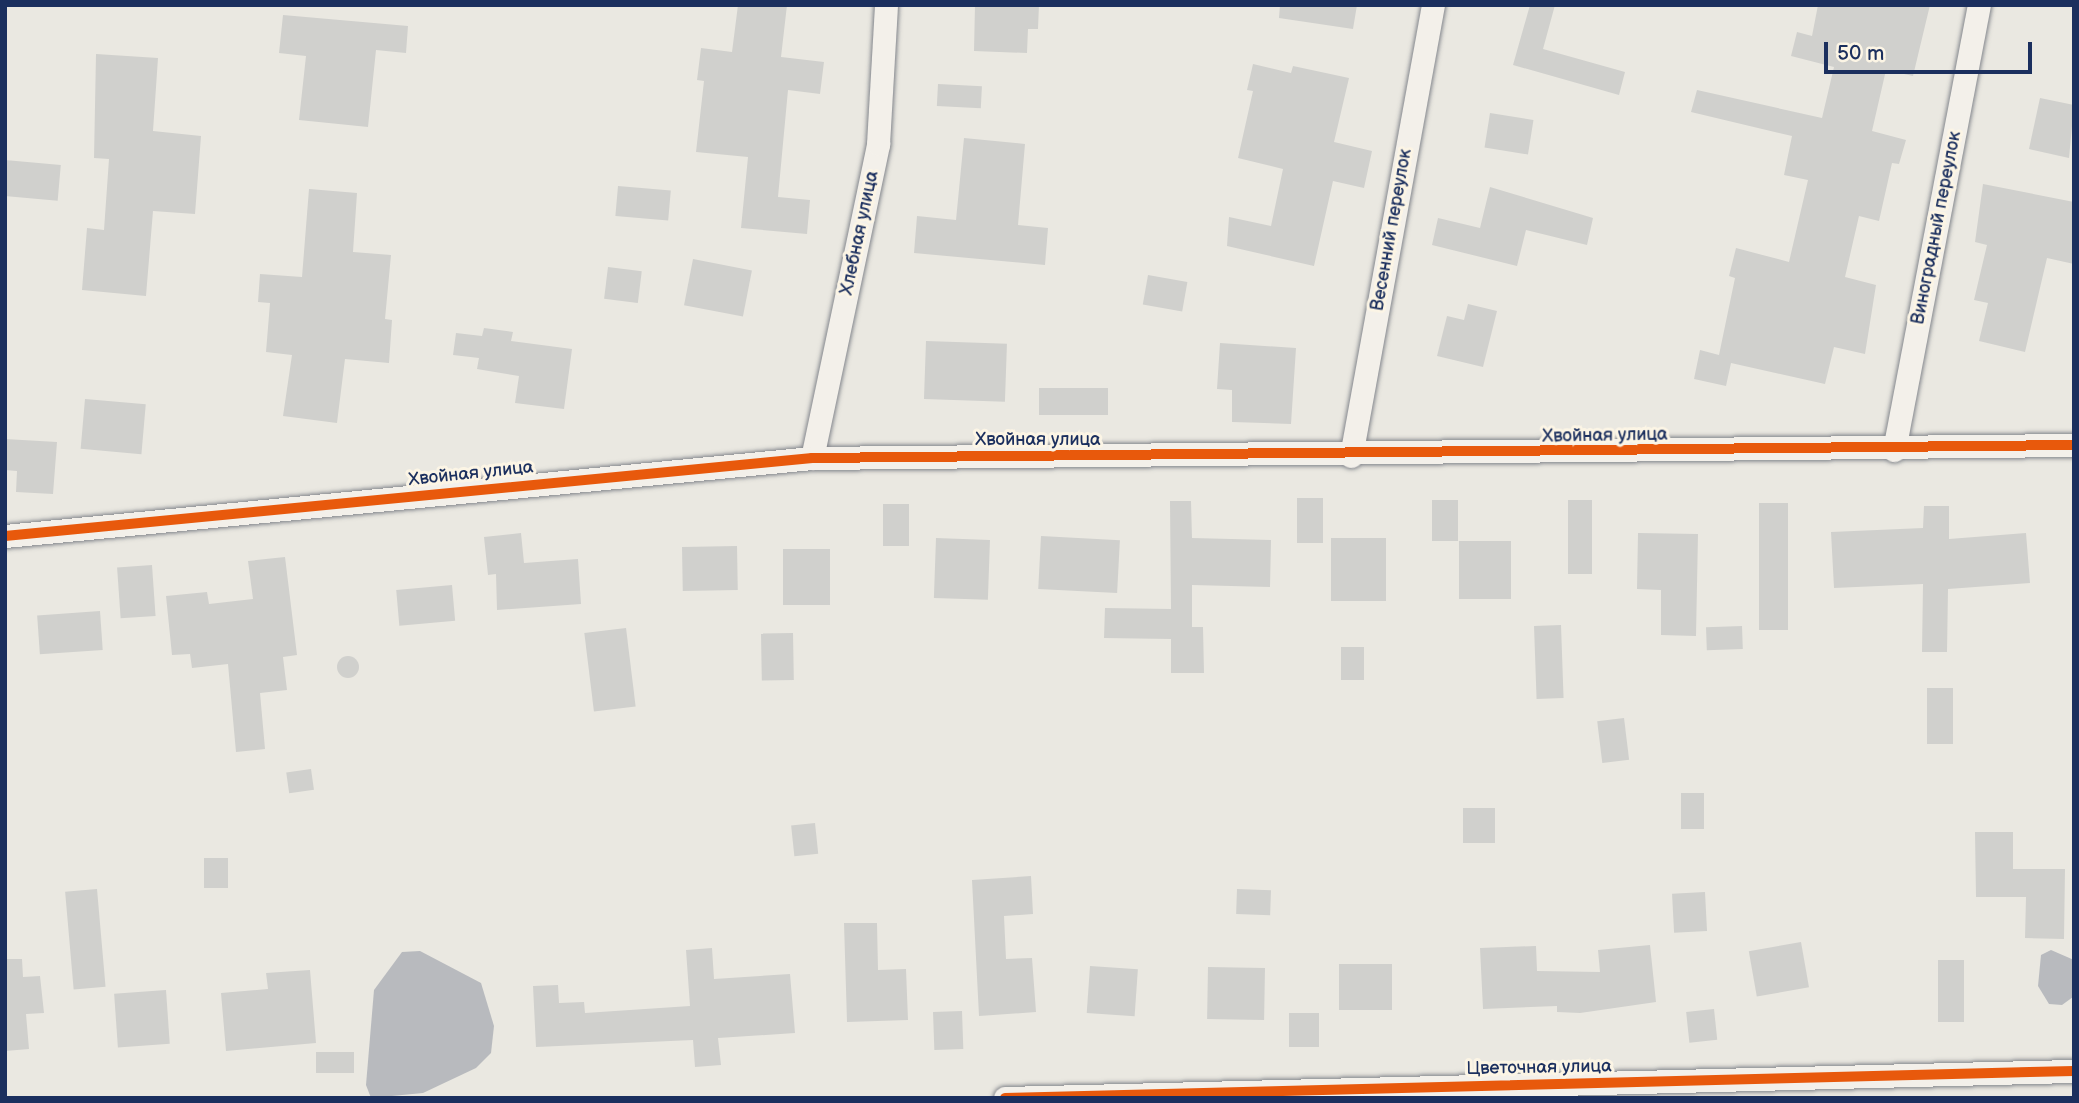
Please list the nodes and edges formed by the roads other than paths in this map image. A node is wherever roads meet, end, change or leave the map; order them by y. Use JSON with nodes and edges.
{"nodes":[{"id":1,"x":886,"y":5,"type":"edge"},
{"id":2,"x":1433,"y":5,"type":"edge"},
{"id":3,"x":1979,"y":5,"type":"edge"},
{"id":4,"x":2074,"y":445,"type":"edge"},
{"id":5,"x":1894,"y":450,"type":"junction"},
{"id":6,"x":1351,"y":456,"type":"junction"},
{"id":7,"x":812,"y":458,"type":"junction"},
{"id":8,"x":5,"y":536,"type":"edge"},
{"id":9,"x":2074,"y":1071,"type":"edge"},
{"id":10,"x":1807,"y":1089,"type":"edge"},
{"id":11,"x":1005,"y":1098,"type":"edge"}],
"edges":[{"from":1,"to":7,"type":"street","name":"Хлебная улица"},
{"from":2,"to":6,"type":"street","name":"Весенний переулок"},
{"from":3,"to":5,"type":"street","name":"Виноградный переулок"},
{"from":4,"to":5,"type":"street","name":"Хвойная улица"},
{"from":5,"to":6,"type":"street","name":"Хвойная улица"},
{"from":6,"to":7,"type":"street","name":"Хвойная улица"},
{"from":7,"to":8,"type":"street","name":"Хвойная улица"},
{"from":9,"to":10,"type":"street","name":"Цветочная улица"},
{"from":10,"to":11,"type":"street","name":"Цветочная улица"}]}
